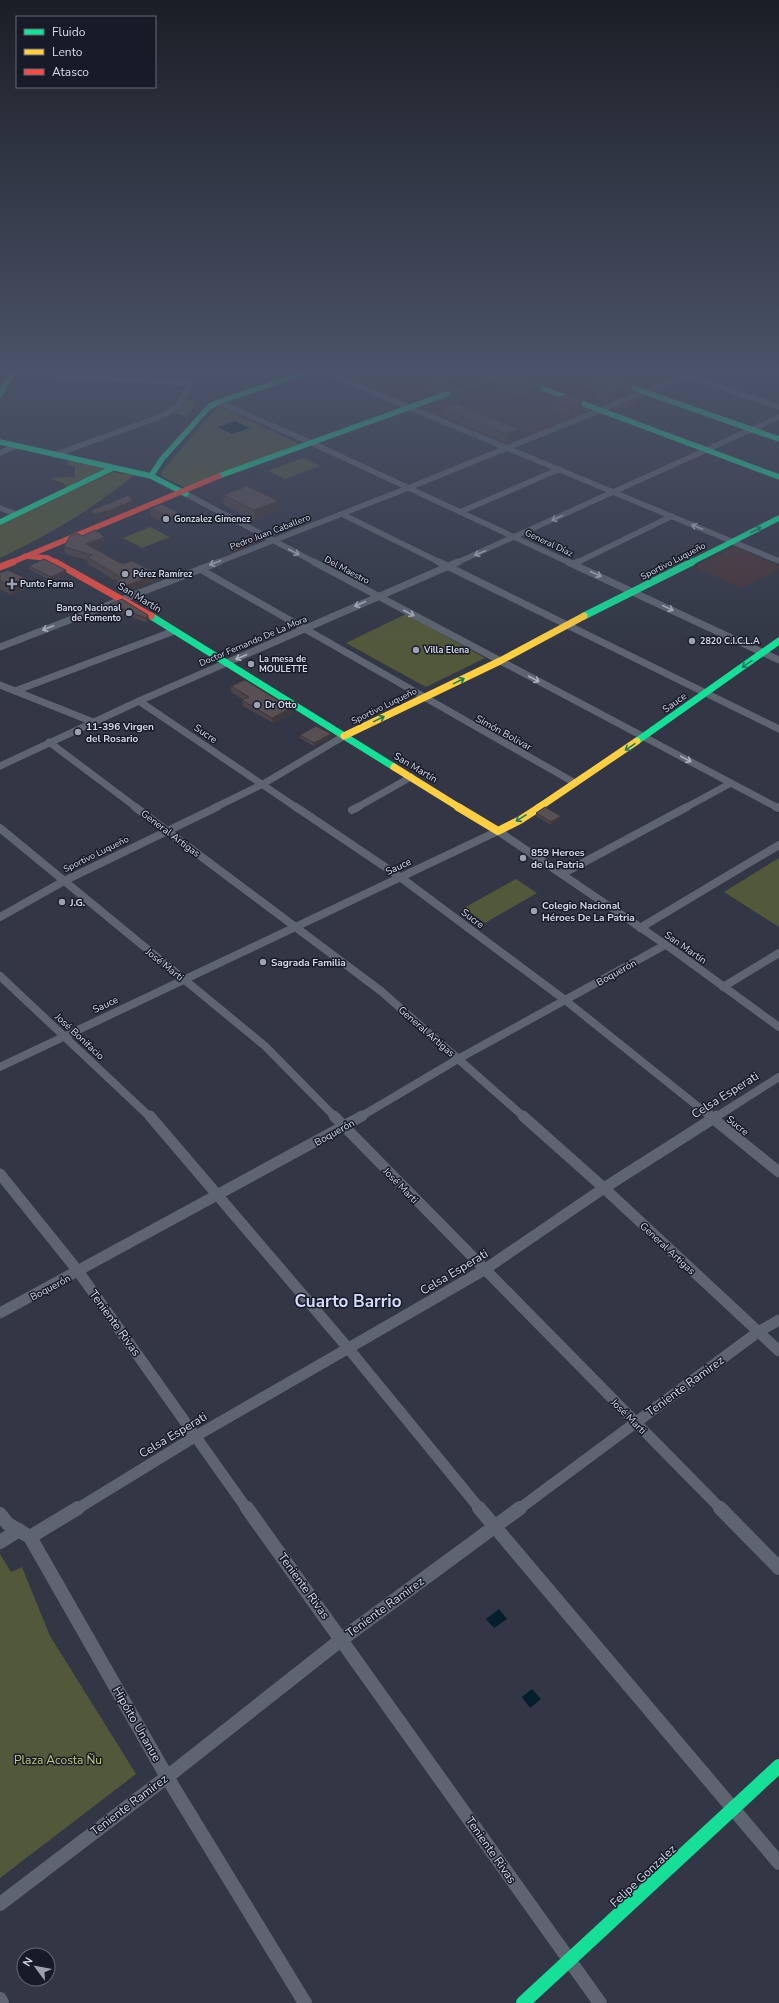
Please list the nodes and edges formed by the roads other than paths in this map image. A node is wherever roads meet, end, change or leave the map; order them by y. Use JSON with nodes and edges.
{"nodes":[{"id":1,"x":88,"y":462,"type":"edge"},
{"id":2,"x":160,"y":462,"type":"edge"},
{"id":3,"x":261,"y":462,"type":"edge"},
{"id":4,"x":354,"y":462,"type":"edge"},
{"id":5,"x":470,"y":462,"type":"edge"},
{"id":6,"x":545,"y":462,"type":"edge"},
{"id":7,"x":678,"y":462,"type":"edge"},
{"id":8,"x":742,"y":462,"type":"edge"},
{"id":9,"x":113,"y":468,"type":"junction"},
{"id":10,"x":560,"y":469,"type":"junction"},
{"id":11,"x":151,"y":476,"type":"junction"},
{"id":12,"x":779,"y":477,"type":"edge"},
{"id":13,"x":408,"y":488,"type":"junction"},
{"id":14,"x":615,"y":492,"type":"junction"},
{"id":15,"x":183,"y":493,"type":"junction"},
{"id":16,"x":0,"y":508,"type":"edge"},
{"id":17,"x":460,"y":512,"type":"junction"},
{"id":18,"x":16,"y":514,"type":"junction"},
{"id":19,"x":342,"y":514,"type":"junction"},
{"id":20,"x":672,"y":516,"type":"junction"},
{"id":21,"x":779,"y":518,"type":"edge"},
{"id":22,"x":0,"y":522,"type":"edge"},
{"id":23,"x":516,"y":537,"type":"junction"},
{"id":24,"x":273,"y":540,"type":"junction"},
{"id":25,"x":733,"y":542,"type":"junction"},
{"id":26,"x":25,"y":556,"type":"junction"},
{"id":27,"x":37,"y":557,"type":"junction"},
{"id":28,"x":779,"y":561,"type":"edge"},
{"id":29,"x":573,"y":564,"type":"junction"},
{"id":30,"x":449,"y":566,"type":"junction"},
{"id":31,"x":0,"y":567,"type":"edge"},
{"id":32,"x":200,"y":569,"type":"junction"},
{"id":33,"x":0,"y":572,"type":"edge"},
{"id":34,"x":633,"y":592,"type":"junction"},
{"id":35,"x":378,"y":596,"type":"junction"},
{"id":36,"x":123,"y":599,"type":"junction"},
{"id":37,"x":568,"y":624,"type":"junction"},
{"id":38,"x":174,"y":630,"type":"junction"},
{"id":39,"x":304,"y":630,"type":"junction"},
{"id":40,"x":779,"y":641,"type":"edge"},
{"id":41,"x":0,"y":647,"type":"edge"},
{"id":42,"x":763,"y":653,"type":"junction"},
{"id":43,"x":779,"y":660,"type":"edge"},
{"id":44,"x":500,"y":661,"type":"junction"},
{"id":45,"x":226,"y":663,"type":"junction"},
{"id":46,"x":0,"y":685,"type":"edge"},
{"id":47,"x":15,"y":691,"type":"junction"},
{"id":48,"x":706,"y":692,"type":"junction"},
{"id":49,"x":424,"y":698,"type":"junction"},
{"id":50,"x":139,"y":701,"type":"junction"},
{"id":51,"x":93,"y":722,"type":"junction"},
{"id":52,"x":779,"y":729,"type":"edge"},
{"id":53,"x":344,"y":736,"type":"junction"},
{"id":54,"x":644,"y":737,"type":"junction"},
{"id":55,"x":49,"y":742,"type":"junction"},
{"id":56,"x":0,"y":758,"type":"edge"},
{"id":57,"x":9,"y":761,"type":"junction"},
{"id":58,"x":0,"y":766,"type":"edge"},
{"id":59,"x":411,"y":777,"type":"junction"},
{"id":60,"x":575,"y":783,"type":"junction"},
{"id":61,"x":731,"y":783,"type":"junction"},
{"id":62,"x":263,"y":784,"type":"junction"},
{"id":63,"x":779,"y":808,"type":"edge"},
{"id":64,"x":352,"y":810,"type":"dead end"},
{"id":65,"x":0,"y":828,"type":"edge"},
{"id":66,"x":168,"y":830,"type":"junction"},
{"id":67,"x":498,"y":831,"type":"junction"},
{"id":68,"x":779,"y":845,"type":"edge"},
{"id":69,"x":562,"y":874,"type":"junction"},
{"id":70,"x":400,"y":877,"type":"junction"},
{"id":71,"x":64,"y":881,"type":"junction"},
{"id":72,"x":0,"y":918,"type":"edge"},
{"id":73,"x":296,"y":926,"type":"junction"},
{"id":74,"x":640,"y":928,"type":"junction"},
{"id":75,"x":665,"y":945,"type":"junction"},
{"id":76,"x":779,"y":953,"type":"edge"},
{"id":77,"x":0,"y":976,"type":"edge"},
{"id":78,"x":184,"y":979,"type":"junction"},
{"id":79,"x":723,"y":987,"type":"junction"},
{"id":80,"x":565,"y":1000,"type":"junction"},
{"id":81,"x":779,"y":1027,"type":"edge"},
{"id":82,"x":64,"y":1036,"type":"junction"},
{"id":83,"x":458,"y":1059,"type":"junction"},
{"id":84,"x":0,"y":1067,"type":"edge"},
{"id":85,"x":779,"y":1077,"type":"edge"},
{"id":86,"x":713,"y":1118,"type":"junction"},
{"id":87,"x":344,"y":1127,"type":"junction"},
{"id":88,"x":779,"y":1172,"type":"edge"},
{"id":89,"x":0,"y":1174,"type":"edge"},
{"id":90,"x":604,"y":1188,"type":"junction"},
{"id":91,"x":215,"y":1195,"type":"junction"},
{"id":92,"x":484,"y":1270,"type":"junction"},
{"id":93,"x":78,"y":1271,"type":"junction"},
{"id":94,"x":0,"y":1313,"type":"edge"},
{"id":95,"x":779,"y":1320,"type":"edge"},
{"id":96,"x":758,"y":1332,"type":"junction"},
{"id":97,"x":348,"y":1348,"type":"junction"},
{"id":98,"x":779,"y":1351,"type":"edge"},
{"id":99,"x":636,"y":1422,"type":"junction"},
{"id":100,"x":196,"y":1436,"type":"junction"},
{"id":101,"x":0,"y":1514,"type":"edge"},
{"id":102,"x":494,"y":1526,"type":"junction"},
{"id":103,"x":24,"y":1534,"type":"junction"},
{"id":104,"x":0,"y":1542,"type":"edge"},
{"id":105,"x":779,"y":1568,"type":"edge"},
{"id":106,"x":342,"y":1639,"type":"junction"},
{"id":107,"x":779,"y":1766,"type":"edge"},
{"id":108,"x":167,"y":1777,"type":"junction"},
{"id":109,"x":733,"y":1809,"type":"junction"},
{"id":110,"x":779,"y":1863,"type":"edge"},
{"id":111,"x":0,"y":1904,"type":"edge"},
{"id":112,"x":569,"y":1960,"type":"junction"},
{"id":113,"x":0,"y":2000,"type":"edge"},
{"id":114,"x":2,"y":2003,"type":"edge"},
{"id":115,"x":304,"y":2003,"type":"edge"},
{"id":116,"x":523,"y":2003,"type":"edge"},
{"id":117,"x":600,"y":2003,"type":"edge"}],
"edges":[{"from":1,"to":9,"type":"main road"},
{"from":2,"to":11,"type":"main road"},
{"from":3,"to":15,"type":"main road"},
{"from":4,"to":13,"type":"street","name":"General Díaz"},
{"from":5,"to":13,"type":"street","name":"Pedro Juan Caballero"},
{"from":6,"to":10,"type":"street"},
{"from":7,"to":14,"type":"street","name":"Doctor Fernando De La Mora"},
{"from":8,"to":12,"type":"main road"},
{"from":9,"to":11,"type":"main road"},
{"from":9,"to":18,"type":"main road"},
{"from":10,"to":14,"type":"street"},
{"from":10,"to":17,"type":"street"},
{"from":11,"to":15,"type":"main road"},
{"from":13,"to":17,"type":"street","name":"General Díaz"},
{"from":13,"to":19,"type":"street","name":"Pedro Juan Caballero"},
{"from":14,"to":20,"type":"street"},
{"from":14,"to":23,"type":"street","name":"Doctor Fernando De La Mora","one_way":true},
{"from":15,"to":24,"type":"street","name":"Del Maestro"},
{"from":15,"to":26,"type":"main road"},
{"from":15,"to":27,"type":"main road"},
{"from":16,"to":18,"type":"street"},
{"from":17,"to":23,"type":"street","name":"General Díaz"},
{"from":18,"to":22,"type":"main road"},
{"from":19,"to":24,"type":"street","name":"Pedro Juan Caballero"},
{"from":19,"to":30,"type":"street"},
{"from":25,"to":20,"type":"street","one_way":true},
{"from":20,"to":29,"type":"street"},
{"from":25,"to":21,"type":"main road","name":"Sportivo Luqueño","one_way":true},
{"from":23,"to":29,"type":"street","name":"General Díaz"},
{"from":23,"to":30,"type":"street","name":"Doctor Fernando De La Mora","one_way":true},
{"from":24,"to":32,"type":"street","name":"Pedro Juan Caballero","one_way":true},
{"from":24,"to":35,"type":"street","name":"Del Maestro","one_way":true},
{"from":25,"to":28,"type":"street"},
{"from":25,"to":34,"type":"main road","name":"Sportivo Luqueño"},
{"from":26,"to":27,"type":"main road","name":"San Martín"},
{"from":26,"to":31,"type":"main road"},
{"from":27,"to":33,"type":"main road"},
{"from":27,"to":36,"type":"main road","name":"San Martín"},
{"from":29,"to":34,"type":"street","name":"General Díaz","one_way":true},
{"from":30,"to":35,"type":"street","name":"Doctor Fernando De La Mora"},
{"from":30,"to":37,"type":"street"},
{"from":32,"to":36,"type":"street","name":"Pedro Juan Caballero"},
{"from":32,"to":39,"type":"street","name":"Simón Bolivar"},
{"from":34,"to":37,"type":"main road","name":"Sportivo Luqueño"},
{"from":34,"to":42,"type":"street","name":"General Díaz","one_way":true},
{"from":35,"to":39,"type":"street","name":"Doctor Fernando De La Mora","one_way":true},
{"from":35,"to":44,"type":"street","name":"Del Maestro","one_way":true},
{"from":36,"to":38,"type":"main road","name":"San Martín"},
{"from":36,"to":41,"type":"street","name":"Pedro Juan Caballero","one_way":true},
{"from":37,"to":44,"type":"main road","name":"Sportivo Luqueño"},
{"from":37,"to":48,"type":"street"},
{"from":38,"to":45,"type":"main road","name":"San Martín"},
{"from":38,"to":47,"type":"street"},
{"from":39,"to":45,"type":"street","name":"Doctor Fernando De La Mora","one_way":true},
{"from":39,"to":49,"type":"street","name":"Simón Bolivar"},
{"from":40,"to":42,"type":"main road","name":"Sauce"},
{"from":42,"to":43,"type":"street","name":"General Díaz"},
{"from":42,"to":48,"type":"main road","name":"Sauce","one_way":true},
{"from":49,"to":44,"type":"main road","name":"Sportivo Luqueño","one_way":true},
{"from":44,"to":54,"type":"street","name":"Del Maestro","one_way":true},
{"from":45,"to":50,"type":"street","name":"Doctor Fernando De La Mora"},
{"from":45,"to":53,"type":"main road","name":"San Martín"},
{"from":46,"to":47,"type":"street"},
{"from":47,"to":51,"type":"street"},
{"from":48,"to":52,"type":"street"},
{"from":48,"to":54,"type":"main road","name":"Sauce"},
{"from":53,"to":49,"type":"main road","name":"Sportivo Luqueño","one_way":true},
{"from":49,"to":60,"type":"street","name":"Simón Bolivar"},
{"from":50,"to":51,"type":"street","name":"Doctor Fernando De La Mora"},
{"from":50,"to":62,"type":"street","name":"Sucre"},
{"from":51,"to":55,"type":"street","name":"Doctor Fernando De La Mora"},
{"from":53,"to":59,"type":"main road","name":"San Martín"},
{"from":53,"to":62,"type":"street","name":"Sportivo Luqueño"},
{"from":54,"to":60,"type":"main road","name":"Sauce","one_way":true},
{"from":54,"to":61,"type":"street","name":"Del Maestro","one_way":true},
{"from":55,"to":57,"type":"street","name":"Doctor Fernando De La Mora"},
{"from":55,"to":66,"type":"street","name":"General Artigas"},
{"from":56,"to":57,"type":"street"},
{"from":57,"to":58,"type":"street","name":"Doctor Fernando De La Mora"},
{"from":59,"to":64,"type":"street"},
{"from":59,"to":67,"type":"main road","name":"San Martín"},
{"from":60,"to":67,"type":"main road","name":"Sauce","one_way":true},
{"from":61,"to":63,"type":"street","name":"Del Maestro"},
{"from":61,"to":69,"type":"street"},
{"from":62,"to":66,"type":"street","name":"Sportivo Luqueño"},
{"from":62,"to":70,"type":"street","name":"Sucre"},
{"from":65,"to":71,"type":"street","name":"José Marti"},
{"from":66,"to":71,"type":"street","name":"Sportivo Luqueño"},
{"from":66,"to":73,"type":"street","name":"General Artigas"},
{"from":67,"to":69,"type":"street","name":"San Martín"},
{"from":67,"to":70,"type":"street","name":"Sauce"},
{"from":68,"to":74,"type":"street"},
{"from":69,"to":74,"type":"street","name":"San Martín"},
{"from":70,"to":73,"type":"street","name":"Sauce"},
{"from":70,"to":80,"type":"street","name":"Sucre"},
{"from":71,"to":72,"type":"street","name":"Sportivo Luqueño"},
{"from":71,"to":78,"type":"street","name":"José Marti"},
{"from":73,"to":78,"type":"street","name":"Sauce"},
{"from":73,"to":83,"type":"street","name":"General Artigas"},
{"from":74,"to":75,"type":"street","name":"San Martín"},
{"from":75,"to":79,"type":"street","name":"San Martín"},
{"from":75,"to":80,"type":"street","name":"Boquerón"},
{"from":76,"to":79,"type":"street"},
{"from":77,"to":82,"type":"street","name":"José Bonifacio"},
{"from":78,"to":82,"type":"street","name":"Sauce"},
{"from":78,"to":87,"type":"street","name":"José Marti"},
{"from":79,"to":81,"type":"street","name":"San Martín"},
{"from":80,"to":83,"type":"street","name":"Boquerón"},
{"from":80,"to":86,"type":"street","name":"Sucre"},
{"from":82,"to":84,"type":"street","name":"Sauce"},
{"from":82,"to":91,"type":"street","name":"José Bonifacio"},
{"from":83,"to":87,"type":"street","name":"Boquerón"},
{"from":83,"to":90,"type":"street","name":"General Artigas"},
{"from":85,"to":86,"type":"street","name":"Celsa Esperati"},
{"from":86,"to":88,"type":"street","name":"Sucre"},
{"from":86,"to":90,"type":"street","name":"Celsa Esperati"},
{"from":87,"to":91,"type":"street","name":"Boquerón"},
{"from":87,"to":92,"type":"street","name":"José Marti"},
{"from":89,"to":93,"type":"street","name":"Teniente Rivas"},
{"from":90,"to":92,"type":"street","name":"Celsa Esperati"},
{"from":90,"to":96,"type":"street","name":"General Artigas"},
{"from":91,"to":93,"type":"street","name":"Boquerón"},
{"from":91,"to":97,"type":"street","name":"José Bonifacio"},
{"from":92,"to":97,"type":"street","name":"Celsa Esperati"},
{"from":92,"to":99,"type":"street","name":"José Marti"},
{"from":93,"to":94,"type":"street","name":"Boquerón"},
{"from":93,"to":100,"type":"street","name":"Teniente Rivas"},
{"from":95,"to":96,"type":"street","name":"Teniente Ramirez"},
{"from":96,"to":98,"type":"street","name":"General Artigas"},
{"from":96,"to":99,"type":"street","name":"Teniente Ramirez"},
{"from":97,"to":100,"type":"street","name":"Celsa Esperati"},
{"from":97,"to":102,"type":"street","name":"José Bonifacio"},
{"from":99,"to":102,"type":"street","name":"Teniente Ramirez"},
{"from":99,"to":105,"type":"street","name":"José Marti"},
{"from":100,"to":103,"type":"street","name":"Celsa Esperati"},
{"from":100,"to":106,"type":"street","name":"Teniente Rivas"},
{"from":101,"to":103,"type":"street","name":"Hipóito Unanue"},
{"from":102,"to":106,"type":"street","name":"Teniente Ramirez"},
{"from":102,"to":109,"type":"street","name":"José Bonifacio"},
{"from":103,"to":104,"type":"street","name":"Celsa Esperati"},
{"from":103,"to":108,"type":"street","name":"Hipóito Unanue"},
{"from":106,"to":108,"type":"street","name":"Teniente Ramirez"},
{"from":106,"to":112,"type":"street","name":"Teniente Rivas"},
{"from":107,"to":109,"type":"main road","name":"Felipe Gonzalez"},
{"from":108,"to":111,"type":"street","name":"Teniente Ramirez"},
{"from":108,"to":115,"type":"street","name":"Hipóito Unanue"},
{"from":109,"to":110,"type":"street","name":"José Bonifacio"},
{"from":109,"to":112,"type":"main road","name":"Felipe Gonzalez"},
{"from":112,"to":116,"type":"main road","name":"Felipe Gonzalez"},
{"from":112,"to":117,"type":"street","name":"Teniente Rivas"},
{"from":113,"to":114,"type":"street"}]}
